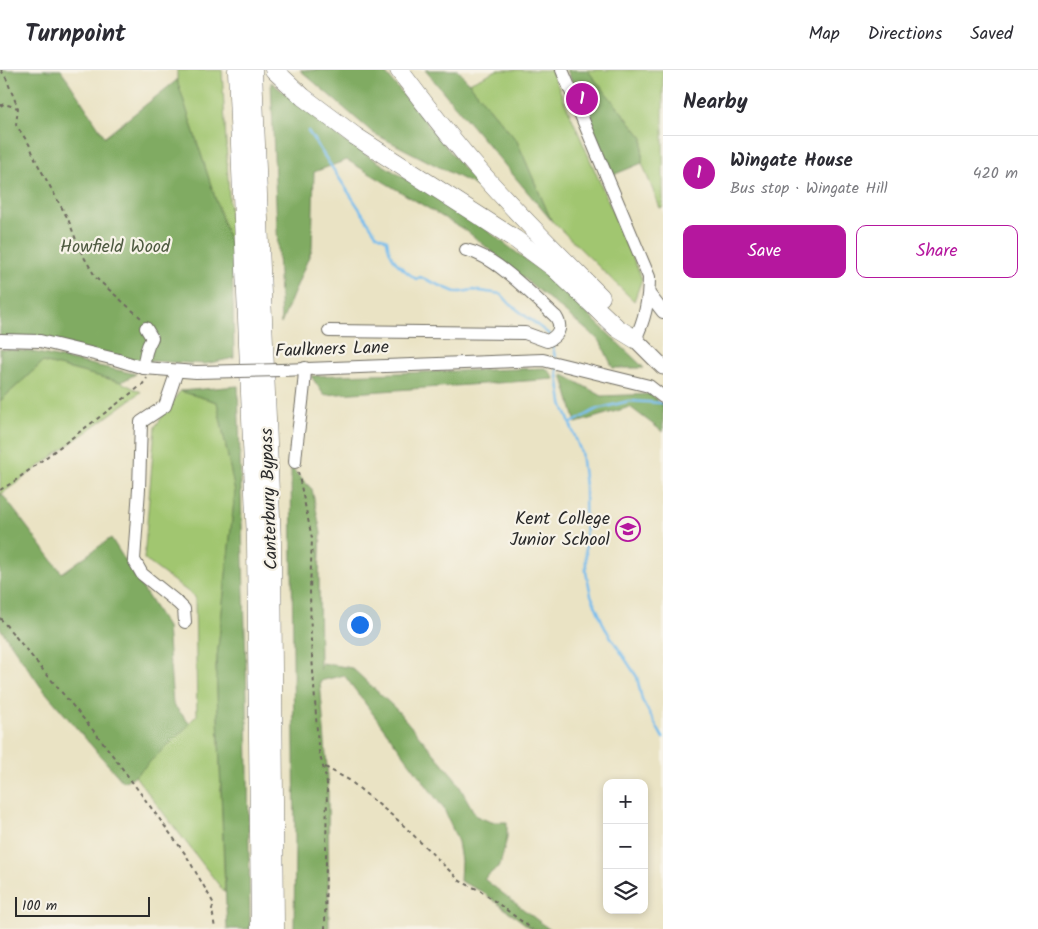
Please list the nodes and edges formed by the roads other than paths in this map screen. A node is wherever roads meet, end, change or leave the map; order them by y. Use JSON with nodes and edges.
{"nodes":[{"id":1,"x":274,"y":70,"type":"edge"},
{"id":2,"x":399,"y":70,"type":"edge"},
{"id":3,"x":562,"y":70,"type":"edge"},
{"id":4,"x":246,"y":75,"type":"edge"},
{"id":5,"x":466,"y":250,"type":"dead end"},
{"id":6,"x":649,"y":294,"type":"junction"},
{"id":7,"x":663,"y":312,"type":"edge"},
{"id":8,"x":146,"y":328,"type":"road end"},
{"id":9,"x":328,"y":331,"type":"dead end"},
{"id":10,"x":635,"y":339,"type":"junction"},
{"id":11,"x":0,"y":340,"type":"edge"},
{"id":12,"x":549,"y":340,"type":"junction"},
{"id":13,"x":552,"y":362,"type":"junction"},
{"id":14,"x":663,"y":367,"type":"edge"},
{"id":15,"x":144,"y":368,"type":"junction"},
{"id":16,"x":305,"y":368,"type":"junction"},
{"id":17,"x":177,"y":371,"type":"junction"},
{"id":18,"x":663,"y":397,"type":"edge"},
{"id":19,"x":295,"y":462,"type":"road end"},
{"id":20,"x":185,"y":622,"type":"dead end"},
{"id":21,"x":260,"y":929,"type":"edge"},
{"id":22,"x":275,"y":929,"type":"edge"}],
"edges":[{"from":1,"to":10,"type":"highway"},
{"from":2,"to":10,"type":"highway"},
{"from":3,"to":6,"type":"street"},
{"from":4,"to":21,"type":"highway","name":"Canterbury Bypass"},
{"from":4,"to":22,"type":"highway","name":"Canterbury Bypass"},
{"from":5,"to":12,"type":"street"},
{"from":6,"to":7,"type":"street"},
{"from":6,"to":10,"type":"street"},
{"from":8,"to":15,"type":"street"},
{"from":9,"to":12,"type":"street"},
{"from":10,"to":14,"type":"main road"},
{"from":11,"to":15,"type":"street","name":"Faulkners Lane"},
{"from":12,"to":13,"type":"street"},
{"from":13,"to":16,"type":"street","name":"Faulkners Lane"},
{"from":13,"to":18,"type":"street","name":"Faulkners Lane"},
{"from":15,"to":17,"type":"street","name":"Faulkners Lane"},
{"from":16,"to":17,"type":"street","name":"Faulkners Lane","bridge":true},
{"from":16,"to":19,"type":"street"},
{"from":17,"to":20,"type":"street"}]}
